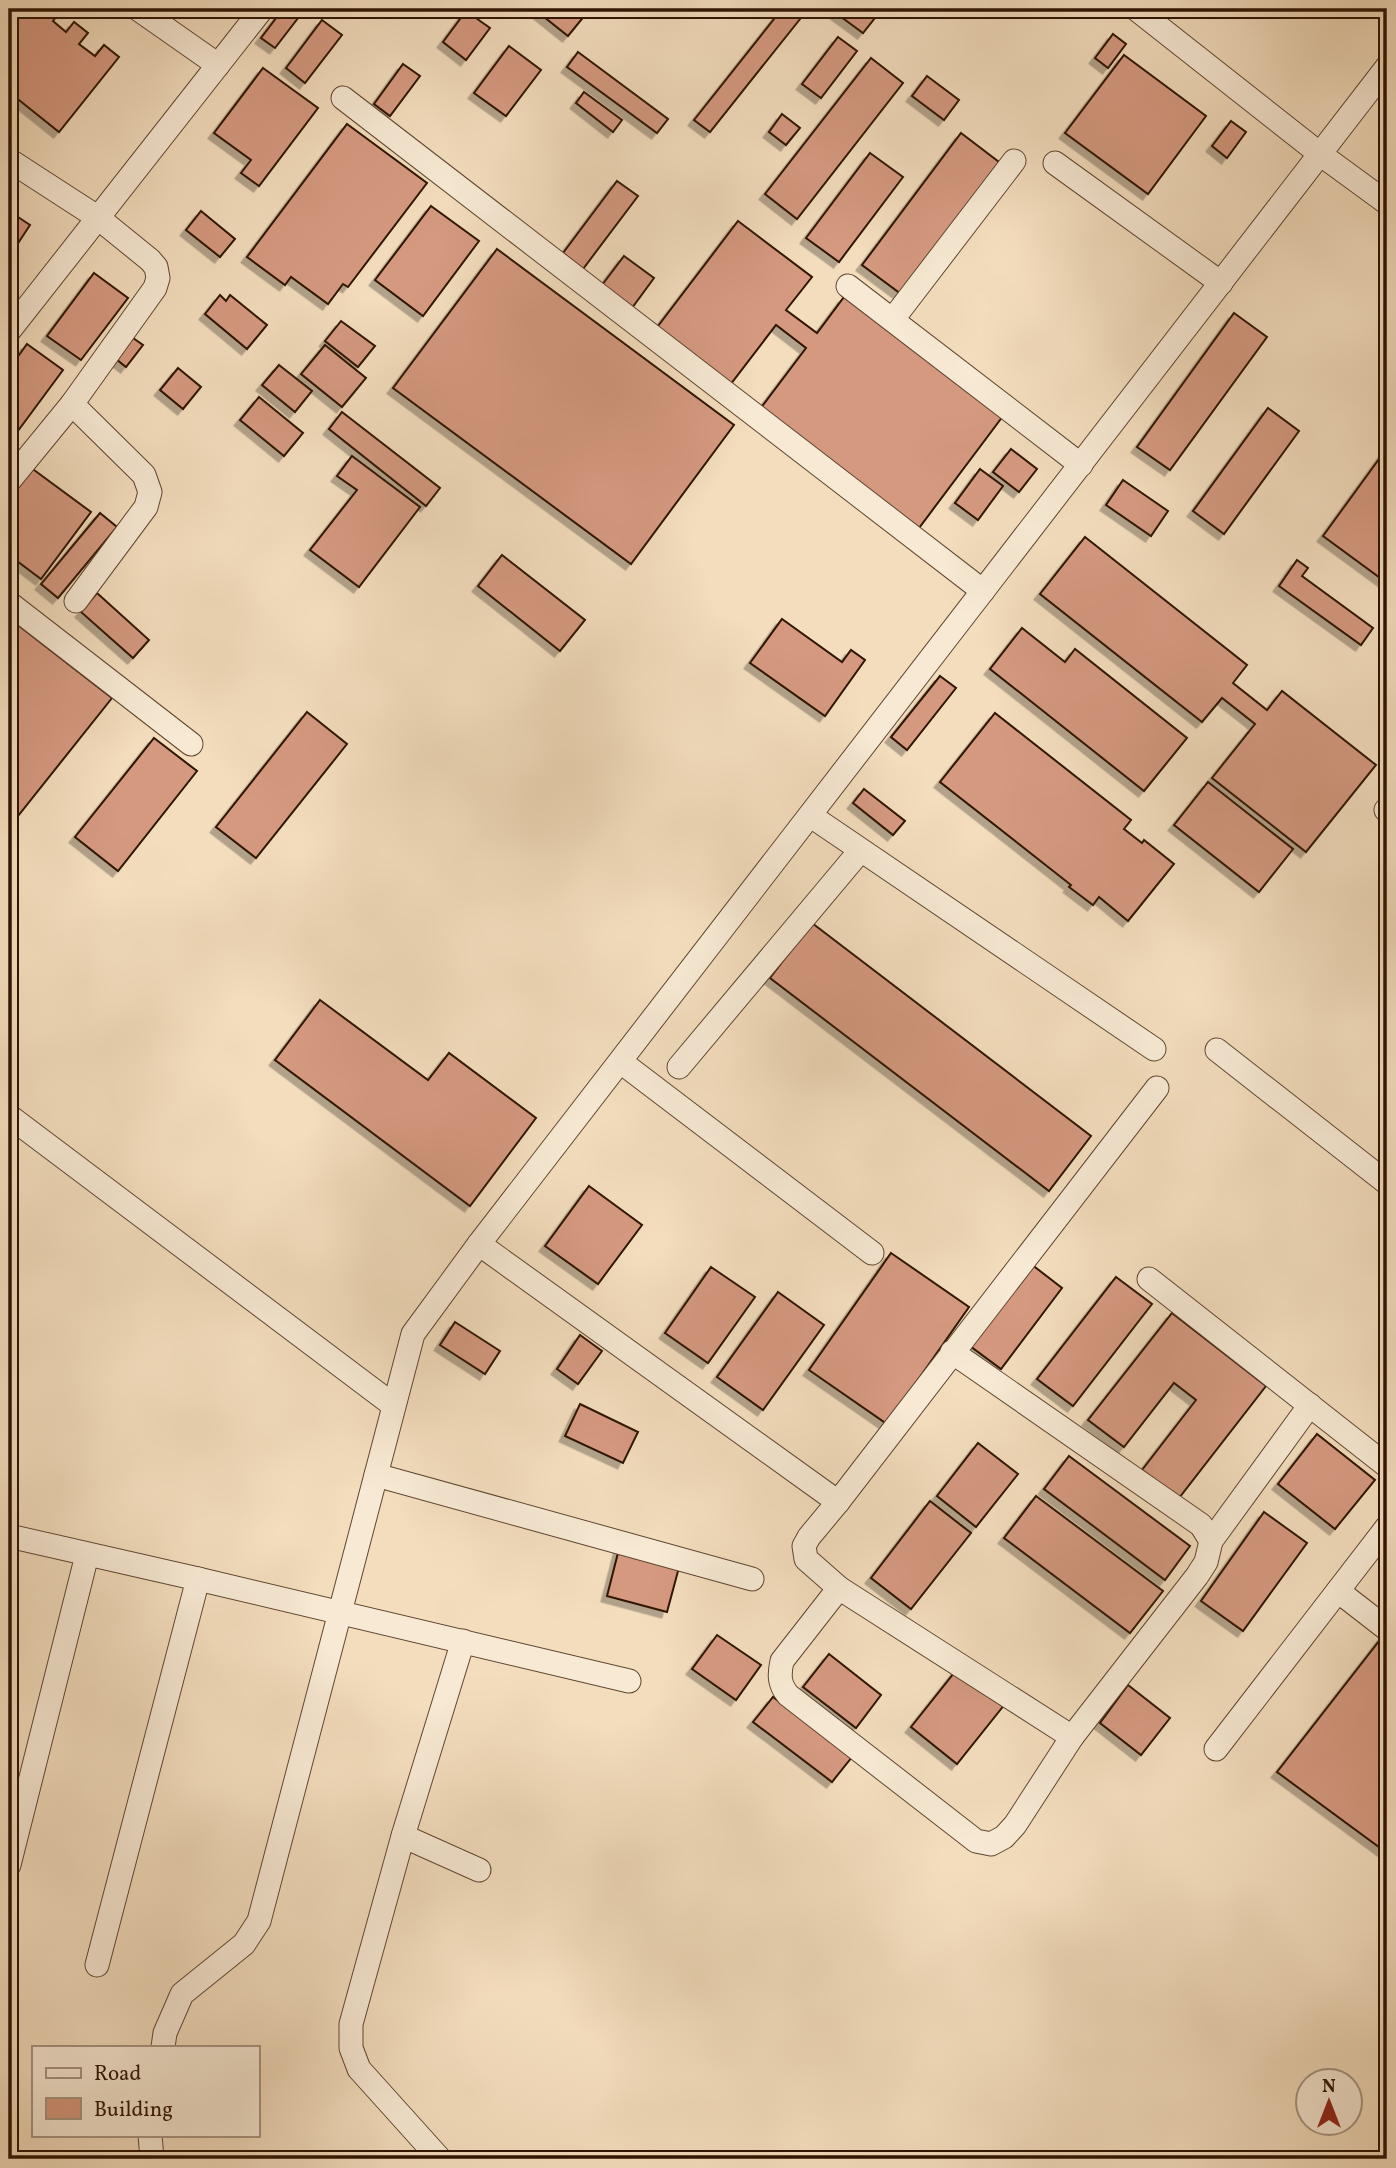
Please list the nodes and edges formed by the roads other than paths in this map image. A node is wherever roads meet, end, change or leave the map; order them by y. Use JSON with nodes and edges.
{"nodes":[{"id":1,"x":138,"y":9,"type":"edge"},
{"id":2,"x":262,"y":9,"type":"edge"},
{"id":3,"x":1136,"y":9,"type":"edge"},
{"id":4,"x":218,"y":65,"type":"junction"},
{"id":5,"x":1387,"y":67,"type":"edge"},
{"id":6,"x":343,"y":98,"type":"dead end"},
{"id":7,"x":1320,"y":154,"type":"junction"},
{"id":8,"x":9,"y":160,"type":"edge"},
{"id":9,"x":1014,"y":161,"type":"dead end"},
{"id":10,"x":1055,"y":163,"type":"dead end"},
{"id":11,"x":1387,"y":203,"type":"edge"},
{"id":12,"x":97,"y":217,"type":"junction"},
{"id":13,"x":1221,"y":283,"type":"junction"},
{"id":14,"x":848,"y":286,"type":"dead end"},
{"id":15,"x":893,"y":319,"type":"junction"},
{"id":16,"x":9,"y":331,"type":"edge"},
{"id":17,"x":72,"y":404,"type":"junction"},
{"id":18,"x":1080,"y":465,"type":"junction"},
{"id":19,"x":9,"y":481,"type":"edge"},
{"id":20,"x":983,"y":591,"type":"junction"},
{"id":21,"x":76,"y":601,"type":"dead end"},
{"id":22,"x":9,"y":603,"type":"edge"},
{"id":23,"x":191,"y":744,"type":"dead end"},
{"id":24,"x":811,"y":816,"type":"junction"},
{"id":25,"x":860,"y":851,"type":"junction"},
{"id":26,"x":1154,"y":1049,"type":"dead end"},
{"id":27,"x":1217,"y":1050,"type":"dead end"},
{"id":28,"x":621,"y":1062,"type":"junction"},
{"id":29,"x":679,"y":1067,"type":"dead end"},
{"id":30,"x":1157,"y":1088,"type":"dead end"},
{"id":31,"x":9,"y":1116,"type":"edge"},
{"id":32,"x":1387,"y":1183,"type":"edge"},
{"id":33,"x":479,"y":1244,"type":"junction"},
{"id":34,"x":872,"y":1252,"type":"dead end"},
{"id":35,"x":1149,"y":1279,"type":"dead end"},
{"id":36,"x":952,"y":1352,"type":"junction"},
{"id":37,"x":393,"y":1405,"type":"junction"},
{"id":38,"x":1310,"y":1405,"type":"junction"},
{"id":39,"x":1387,"y":1466,"type":"edge"},
{"id":40,"x":376,"y":1475,"type":"junction"},
{"id":41,"x":838,"y":1502,"type":"junction"},
{"id":42,"x":1387,"y":1527,"type":"edge"},
{"id":43,"x":9,"y":1536,"type":"edge"},
{"id":44,"x":1211,"y":1541,"type":"junction"},
{"id":45,"x":87,"y":1555,"type":"junction"},
{"id":46,"x":198,"y":1578,"type":"junction"},
{"id":47,"x":752,"y":1579,"type":"dead end"},
{"id":48,"x":839,"y":1588,"type":"junction"},
{"id":49,"x":1338,"y":1591,"type":"junction"},
{"id":50,"x":339,"y":1612,"type":"junction"},
{"id":51,"x":1387,"y":1629,"type":"edge"},
{"id":52,"x":463,"y":1641,"type":"junction"},
{"id":53,"x":629,"y":1681,"type":"dead end"},
{"id":54,"x":1072,"y":1737,"type":"junction"},
{"id":55,"x":1216,"y":1749,"type":"dead end"},
{"id":56,"x":403,"y":1836,"type":"junction"},
{"id":57,"x":9,"y":1865,"type":"edge"},
{"id":58,"x":479,"y":1870,"type":"dead end"},
{"id":59,"x":97,"y":1965,"type":"dead end"},
{"id":60,"x":163,"y":2046,"type":"edge"},
{"id":61,"x":150,"y":2136,"type":"edge"},
{"id":62,"x":152,"y":2159,"type":"edge"},
{"id":63,"x":440,"y":2159,"type":"edge"}],
"edges":[{"from":1,"to":4,"type":"street"},
{"from":2,"to":4,"type":"street"},
{"from":3,"to":7,"type":"street"},
{"from":4,"to":12,"type":"street"},
{"from":5,"to":7,"type":"street"},
{"from":6,"to":20,"type":"street"},
{"from":7,"to":11,"type":"street"},
{"from":7,"to":13,"type":"street"},
{"from":8,"to":12,"type":"street"},
{"from":9,"to":15,"type":"street"},
{"from":10,"to":13,"type":"street"},
{"from":12,"to":16,"type":"street"},
{"from":12,"to":17,"type":"street"},
{"from":13,"to":18,"type":"street"},
{"from":14,"to":15,"type":"street"},
{"from":15,"to":18,"type":"street"},
{"from":17,"to":19,"type":"street"},
{"from":17,"to":21,"type":"street"},
{"from":18,"to":20,"type":"street"},
{"from":20,"to":24,"type":"street"},
{"from":22,"to":23,"type":"street"},
{"from":24,"to":25,"type":"street"},
{"from":24,"to":28,"type":"street"},
{"from":25,"to":26,"type":"street"},
{"from":25,"to":29,"type":"street"},
{"from":27,"to":32,"type":"street"},
{"from":28,"to":33,"type":"street"},
{"from":28,"to":34,"type":"street"},
{"from":30,"to":36,"type":"street"},
{"from":31,"to":37,"type":"street"},
{"from":33,"to":37,"type":"street"},
{"from":33,"to":41,"type":"street"},
{"from":35,"to":38,"type":"street"},
{"from":36,"to":41,"type":"street"},
{"from":36,"to":44,"type":"street"},
{"from":37,"to":40,"type":"street"},
{"from":38,"to":39,"type":"street"},
{"from":38,"to":44,"type":"street"},
{"from":40,"to":47,"type":"street"},
{"from":40,"to":50,"type":"street"},
{"from":41,"to":48,"type":"street"},
{"from":42,"to":49,"type":"street"},
{"from":43,"to":45,"type":"street"},
{"from":44,"to":54,"type":"street"},
{"from":45,"to":46,"type":"street"},
{"from":45,"to":57,"type":"street"},
{"from":46,"to":50,"type":"street"},
{"from":46,"to":59,"type":"street"},
{"from":48,"to":54,"type":"street"},
{"from":48,"to":54,"type":"street"},
{"from":49,"to":51,"type":"street"},
{"from":49,"to":55,"type":"street"},
{"from":50,"to":52,"type":"street"},
{"from":50,"to":60,"type":"street"},
{"from":52,"to":53,"type":"street"},
{"from":52,"to":56,"type":"street"},
{"from":56,"to":58,"type":"street"},
{"from":56,"to":63,"type":"street"},
{"from":61,"to":62,"type":"street"}]}
